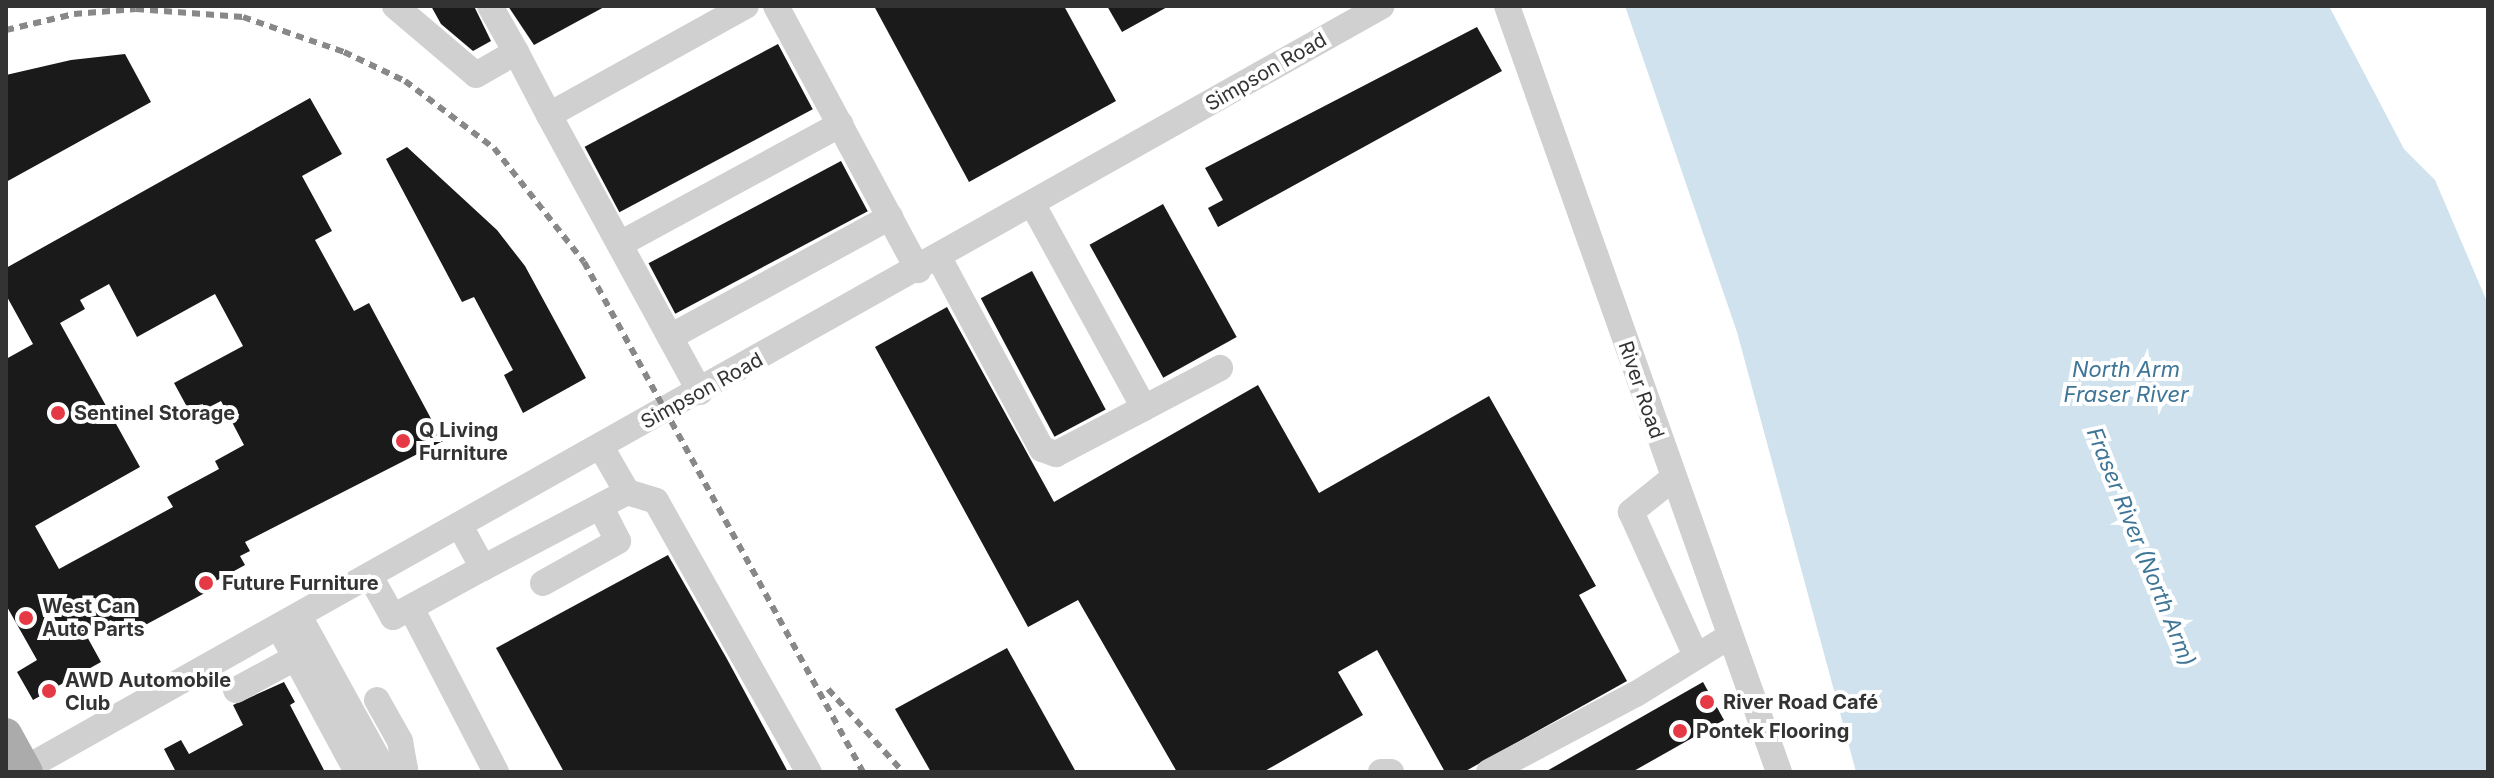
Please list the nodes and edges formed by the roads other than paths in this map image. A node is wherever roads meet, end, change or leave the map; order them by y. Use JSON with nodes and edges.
{"nodes":[{"id":1,"x":395,"y":6,"type":"edge"},
{"id":2,"x":490,"y":6,"type":"edge"},
{"id":3,"x":746,"y":6,"type":"edge"},
{"id":4,"x":776,"y":6,"type":"edge"},
{"id":5,"x":1382,"y":6,"type":"edge"},
{"id":6,"x":1507,"y":6,"type":"edge"},
{"id":7,"x":516,"y":52,"type":"junction"},
{"id":8,"x":549,"y":115,"type":"junction"},
{"id":9,"x":841,"y":124,"type":"junction"},
{"id":10,"x":1033,"y":205,"type":"junction"},
{"id":11,"x":890,"y":217,"type":"junction"},
{"id":12,"x":620,"y":244,"type":"junction"},
{"id":13,"x":928,"y":264,"type":"junction"},
{"id":14,"x":670,"y":337,"type":"junction"},
{"id":15,"x":1220,"y":368,"type":"dead end"},
{"id":16,"x":700,"y":392,"type":"junction"},
{"id":17,"x":1144,"y":408,"type":"junction"},
{"id":18,"x":601,"y":447,"type":"junction"},
{"id":19,"x":1672,"y":479,"type":"junction"},
{"id":20,"x":627,"y":492,"type":"junction"},
{"id":21,"x":600,"y":506,"type":"junction"},
{"id":22,"x":460,"y":526,"type":"junction"},
{"id":23,"x":483,"y":568,"type":"junction"},
{"id":24,"x":370,"y":576,"type":"junction"},
{"id":25,"x":543,"y":583,"type":"dead end"},
{"id":26,"x":411,"y":608,"type":"junction"},
{"id":27,"x":289,"y":622,"type":"junction"},
{"id":28,"x":1730,"y":636,"type":"junction"},
{"id":29,"x":1696,"y":656,"type":"junction"},
{"id":30,"x":295,"y":658,"type":"junction"},
{"id":31,"x":236,"y":690,"type":"dead end"},
{"id":32,"x":377,"y":700,"type":"dead end"},
{"id":33,"x":6,"y":734,"type":"edge"},
{"id":34,"x":23,"y":771,"type":"edge"},
{"id":35,"x":357,"y":772,"type":"edge"},
{"id":36,"x":385,"y":772,"type":"edge"},
{"id":37,"x":399,"y":772,"type":"edge"},
{"id":38,"x":496,"y":772,"type":"edge"},
{"id":39,"x":809,"y":772,"type":"edge"},
{"id":40,"x":1381,"y":772,"type":"edge"},
{"id":41,"x":1391,"y":772,"type":"edge"},
{"id":42,"x":1489,"y":772,"type":"edge"},
{"id":43,"x":1779,"y":772,"type":"edge"}],
"edges":[{"from":1,"to":7,"type":"street"},
{"from":2,"to":7,"type":"street"},
{"from":3,"to":8,"type":"street"},
{"from":4,"to":9,"type":"street"},
{"from":5,"to":10,"type":"street","name":"Simpson Road"},
{"from":6,"to":19,"type":"street","name":"River Road"},
{"from":7,"to":8,"type":"street"},
{"from":8,"to":12,"type":"street"},
{"from":9,"to":11,"type":"street"},
{"from":9,"to":12,"type":"street"},
{"from":10,"to":13,"type":"street","name":"Simpson Road"},
{"from":10,"to":17,"type":"street"},
{"from":11,"to":13,"type":"street"},
{"from":11,"to":14,"type":"street"},
{"from":12,"to":14,"type":"street"},
{"from":13,"to":16,"type":"street","name":"Simpson Road"},
{"from":13,"to":17,"type":"street"},
{"from":14,"to":16,"type":"street"},
{"from":15,"to":17,"type":"street"},
{"from":16,"to":18,"type":"street","name":"Simpson Road"},
{"from":18,"to":20,"type":"street"},
{"from":18,"to":22,"type":"street","name":"Simpson Road"},
{"from":19,"to":28,"type":"street","name":"River Road"},
{"from":19,"to":29,"type":"street"},
{"from":20,"to":21,"type":"street"},
{"from":20,"to":39,"type":"street"},
{"from":21,"to":23,"type":"street"},
{"from":21,"to":25,"type":"street"},
{"from":22,"to":23,"type":"street"},
{"from":22,"to":24,"type":"street","name":"Simpson Road"},
{"from":23,"to":26,"type":"street"},
{"from":24,"to":26,"type":"street"},
{"from":24,"to":27,"type":"street","name":"Simpson Road"},
{"from":26,"to":38,"type":"street"},
{"from":27,"to":30,"type":"street"},
{"from":27,"to":34,"type":"street","name":"Simpson Road"},
{"from":27,"to":36,"type":"street"},
{"from":28,"to":29,"type":"street"},
{"from":28,"to":43,"type":"street","name":"River Road"},
{"from":29,"to":42,"type":"street"},
{"from":30,"to":31,"type":"street"},
{"from":30,"to":35,"type":"street"},
{"from":32,"to":37,"type":"street"},
{"from":33,"to":34,"type":"main road"},
{"from":40,"to":41,"type":"street"}]}
